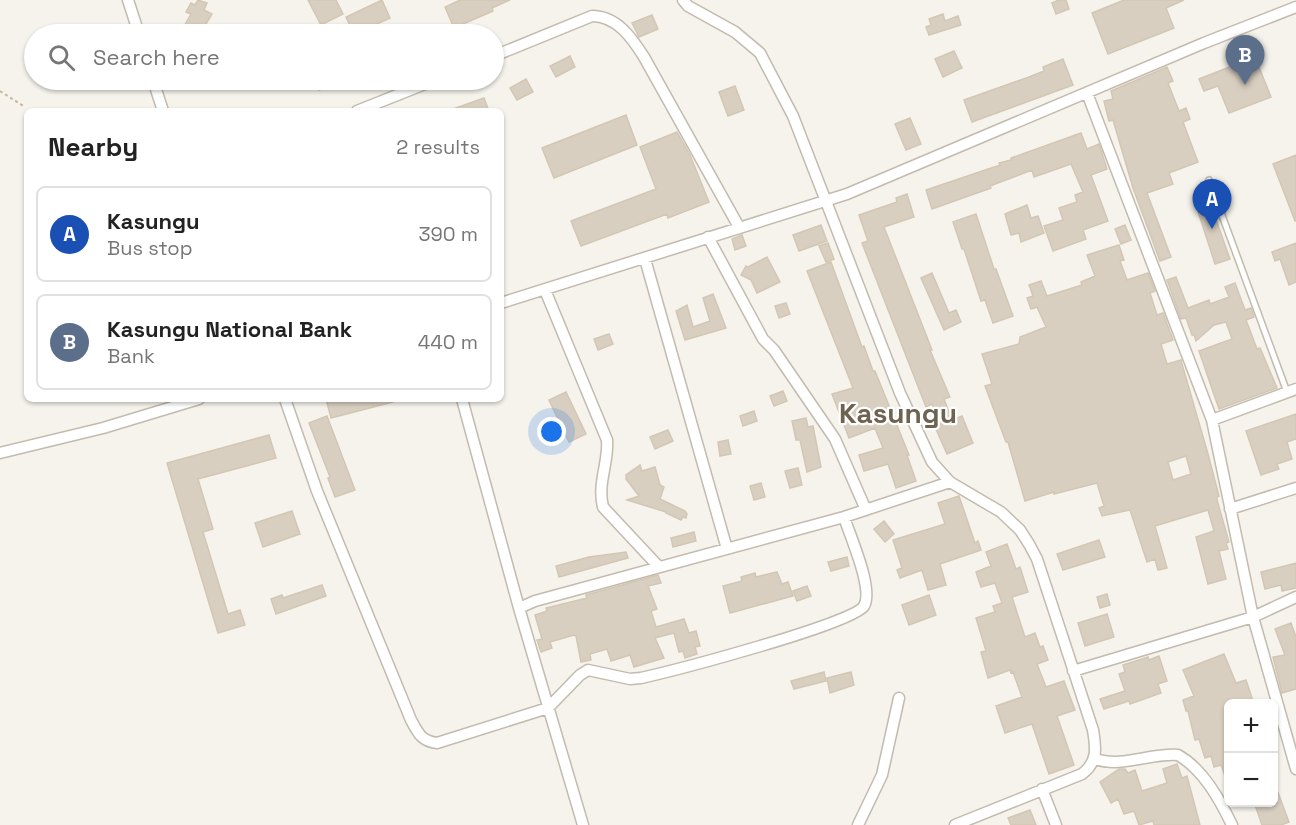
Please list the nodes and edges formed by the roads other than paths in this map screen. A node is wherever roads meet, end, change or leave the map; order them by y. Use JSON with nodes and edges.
{"nodes":[{"id":1,"x":128,"y":0,"type":"edge"},
{"id":2,"x":682,"y":0,"type":"edge"},
{"id":3,"x":1296,"y":7,"type":"edge"},
{"id":4,"x":136,"y":24,"type":"edge"},
{"id":5,"x":504,"y":52,"type":"edge"},
{"id":6,"x":156,"y":90,"type":"edge"},
{"id":7,"x":410,"y":90,"type":"edge"},
{"id":8,"x":1087,"y":93,"type":"junction"},
{"id":9,"x":162,"y":108,"type":"edge"},
{"id":10,"x":365,"y":108,"type":"edge"},
{"id":11,"x":1209,"y":180,"type":"dead end"},
{"id":12,"x":825,"y":201,"type":"junction"},
{"id":13,"x":739,"y":227,"type":"junction"},
{"id":14,"x":708,"y":237,"type":"junction"},
{"id":15,"x":645,"y":259,"type":"junction"},
{"id":16,"x":545,"y":290,"type":"junction"},
{"id":17,"x":504,"y":302,"type":"edge"},
{"id":18,"x":1292,"y":390,"type":"edge"},
{"id":19,"x":189,"y":402,"type":"edge"},
{"id":20,"x":286,"y":402,"type":"edge"},
{"id":21,"x":463,"y":402,"type":"edge"},
{"id":22,"x":1212,"y":420,"type":"junction"},
{"id":23,"x":0,"y":453,"type":"edge"},
{"id":24,"x":950,"y":482,"type":"junction"},
{"id":25,"x":1296,"y":488,"type":"edge"},
{"id":26,"x":866,"y":510,"type":"junction"},
{"id":27,"x":1230,"y":510,"type":"junction"},
{"id":28,"x":844,"y":517,"type":"junction"},
{"id":29,"x":727,"y":549,"type":"junction"},
{"id":30,"x":659,"y":567,"type":"junction"},
{"id":31,"x":1296,"y":597,"type":"edge"},
{"id":32,"x":519,"y":608,"type":"junction"},
{"id":33,"x":1253,"y":617,"type":"junction"},
{"id":34,"x":1073,"y":670,"type":"junction"},
{"id":35,"x":899,"y":698,"type":"dead end"},
{"id":36,"x":548,"y":708,"type":"junction"},
{"id":37,"x":1095,"y":759,"type":"junction"},
{"id":38,"x":1296,"y":770,"type":"edge"},
{"id":39,"x":1042,"y":789,"type":"junction"},
{"id":40,"x":583,"y":825,"type":"edge"},
{"id":41,"x":858,"y":825,"type":"edge"},
{"id":42,"x":955,"y":825,"type":"edge"},
{"id":43,"x":1056,"y":825,"type":"edge"},
{"id":44,"x":1232,"y":825,"type":"edge"}],
"edges":[{"from":1,"to":4,"type":"street"},
{"from":2,"to":12,"type":"street"},
{"from":3,"to":8,"type":"street"},
{"from":5,"to":13,"type":"street"},
{"from":6,"to":9,"type":"street"},
{"from":7,"to":10,"type":"street"},
{"from":8,"to":12,"type":"street"},
{"from":8,"to":22,"type":"street"},
{"from":11,"to":18,"type":"lane"},
{"from":12,"to":13,"type":"street"},
{"from":12,"to":24,"type":"street"},
{"from":13,"to":14,"type":"street"},
{"from":14,"to":15,"type":"street"},
{"from":14,"to":26,"type":"street"},
{"from":15,"to":16,"type":"street"},
{"from":15,"to":29,"type":"street"},
{"from":16,"to":17,"type":"street"},
{"from":16,"to":30,"type":"street"},
{"from":18,"to":22,"type":"street"},
{"from":19,"to":23,"type":"street"},
{"from":20,"to":36,"type":"street"},
{"from":21,"to":32,"type":"street"},
{"from":22,"to":27,"type":"street"},
{"from":24,"to":26,"type":"street"},
{"from":24,"to":34,"type":"street"},
{"from":25,"to":27,"type":"street"},
{"from":26,"to":28,"type":"street"},
{"from":27,"to":33,"type":"street"},
{"from":28,"to":29,"type":"street"},
{"from":28,"to":36,"type":"street"},
{"from":29,"to":30,"type":"street"},
{"from":30,"to":32,"type":"street"},
{"from":31,"to":33,"type":"street"},
{"from":32,"to":36,"type":"street"},
{"from":33,"to":34,"type":"street"},
{"from":33,"to":38,"type":"street"},
{"from":34,"to":37,"type":"street"},
{"from":35,"to":41,"type":"street"},
{"from":36,"to":40,"type":"street"},
{"from":37,"to":39,"type":"street"},
{"from":37,"to":44,"type":"street"},
{"from":39,"to":42,"type":"street"},
{"from":39,"to":43,"type":"street"}]}
